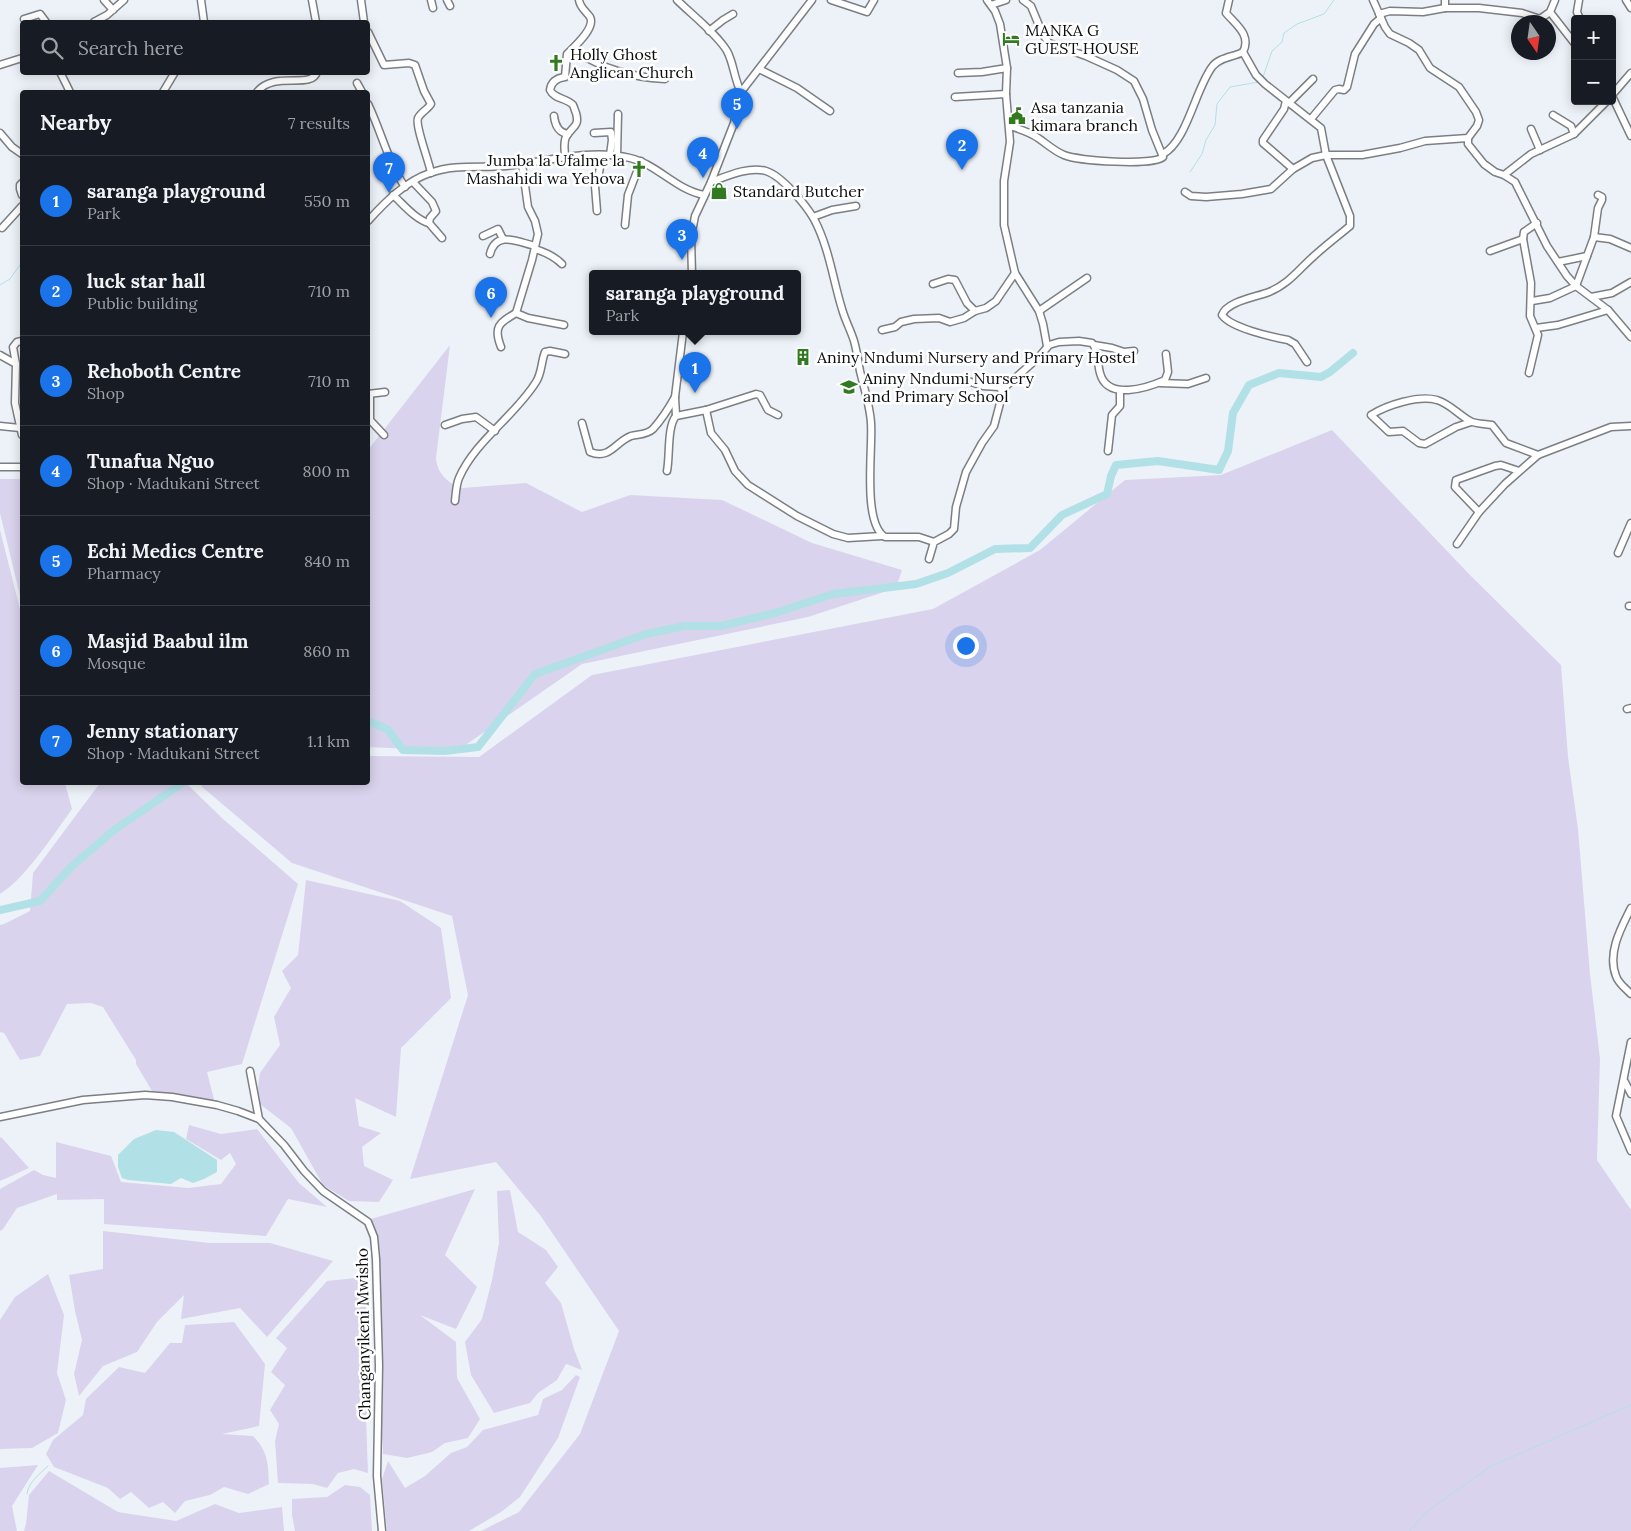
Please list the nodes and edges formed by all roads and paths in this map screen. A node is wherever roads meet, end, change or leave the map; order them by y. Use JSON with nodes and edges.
{"nodes":[{"id":1,"x":104,"y":0,"type":"edge"},
{"id":2,"x":124,"y":0,"type":"edge"},
{"id":3,"x":201,"y":0,"type":"edge"},
{"id":4,"x":312,"y":0,"type":"edge"},
{"id":5,"x":361,"y":0,"type":"edge"},
{"id":6,"x":431,"y":0,"type":"edge"},
{"id":7,"x":677,"y":0,"type":"edge"},
{"id":8,"x":812,"y":0,"type":"edge"},
{"id":9,"x":832,"y":0,"type":"edge"},
{"id":10,"x":874,"y":0,"type":"edge"},
{"id":11,"x":1006,"y":0,"type":"edge"},
{"id":12,"x":1023,"y":0,"type":"edge"},
{"id":13,"x":1229,"y":0,"type":"edge"},
{"id":14,"x":1373,"y":0,"type":"edge"},
{"id":15,"x":1445,"y":0,"type":"edge"},
{"id":16,"x":1555,"y":0,"type":"edge"},
{"id":17,"x":1579,"y":0,"type":"edge"},
{"id":18,"x":1626,"y":0,"type":"edge"},
{"id":19,"x":578,"y":2,"type":"edge"},
{"id":20,"x":989,"y":3,"type":"edge"},
{"id":21,"x":433,"y":8,"type":"dead end"},
{"id":22,"x":1445,"y":8,"type":"junction"},
{"id":23,"x":1631,"y":8,"type":"edge"},
{"id":24,"x":113,"y":10,"type":"junction"},
{"id":25,"x":1550,"y":12,"type":"junction"},
{"id":26,"x":733,"y":14,"type":"dead end"},
{"id":27,"x":1578,"y":15,"type":"edge"},
{"id":28,"x":1380,"y":16,"type":"junction"},
{"id":29,"x":24,"y":19,"type":"dead end"},
{"id":30,"x":44,"y":20,"type":"edge"},
{"id":31,"x":97,"y":20,"type":"edge"},
{"id":32,"x":204,"y":20,"type":"edge"},
{"id":33,"x":316,"y":20,"type":"edge"},
{"id":34,"x":364,"y":20,"type":"edge"},
{"id":35,"x":709,"y":31,"type":"junction"},
{"id":36,"x":370,"y":36,"type":"edge"},
{"id":37,"x":1571,"y":39,"type":"edge"},
{"id":38,"x":573,"y":50,"type":"junction"},
{"id":39,"x":1243,"y":52,"type":"junction"},
{"id":40,"x":20,"y":59,"type":"edge"},
{"id":41,"x":0,"y":65,"type":"edge"},
{"id":42,"x":1007,"y":68,"type":"junction"},
{"id":43,"x":759,"y":70,"type":"junction"},
{"id":44,"x":958,"y":73,"type":"dead end"},
{"id":45,"x":1631,"y":73,"type":"edge"},
{"id":46,"x":62,"y":75,"type":"edge"},
{"id":47,"x":173,"y":75,"type":"edge"},
{"id":48,"x":316,"y":75,"type":"edge"},
{"id":49,"x":665,"y":79,"type":"dead end"},
{"id":50,"x":1313,"y":79,"type":"dead end"},
{"id":51,"x":357,"y":83,"type":"dead end"},
{"id":52,"x":69,"y":90,"type":"edge"},
{"id":53,"x":163,"y":90,"type":"edge"},
{"id":54,"x":260,"y":90,"type":"edge"},
{"id":55,"x":361,"y":90,"type":"edge"},
{"id":56,"x":1616,"y":91,"type":"edge"},
{"id":57,"x":742,"y":92,"type":"junction"},
{"id":58,"x":1006,"y":94,"type":"junction"},
{"id":59,"x":955,"y":97,"type":"dead end"},
{"id":60,"x":1288,"y":102,"type":"junction"},
{"id":61,"x":1616,"y":104,"type":"edge"},
{"id":62,"x":1603,"y":105,"type":"edge"},
{"id":63,"x":370,"y":108,"type":"edge"},
{"id":64,"x":830,"y":111,"type":"dead end"},
{"id":65,"x":618,"y":114,"type":"dead end"},
{"id":66,"x":1553,"y":115,"type":"dead end"},
{"id":67,"x":554,"y":116,"type":"dead end"},
{"id":68,"x":1311,"y":119,"type":"junction"},
{"id":69,"x":1010,"y":126,"type":"junction"},
{"id":70,"x":1531,"y":129,"type":"dead end"},
{"id":71,"x":0,"y":133,"type":"edge"},
{"id":72,"x":594,"y":133,"type":"dead end"},
{"id":73,"x":568,"y":134,"type":"junction"},
{"id":74,"x":1574,"y":134,"type":"junction"},
{"id":75,"x":1631,"y":136,"type":"edge"},
{"id":76,"x":1468,"y":138,"type":"junction"},
{"id":77,"x":1540,"y":150,"type":"junction"},
{"id":78,"x":20,"y":153,"type":"edge"},
{"id":79,"x":1163,"y":154,"type":"junction"},
{"id":80,"x":602,"y":155,"type":"junction"},
{"id":81,"x":1326,"y":155,"type":"junction"},
{"id":82,"x":613,"y":156,"type":"junction"},
{"id":83,"x":565,"y":157,"type":"junction"},
{"id":84,"x":641,"y":161,"type":"junction"},
{"id":85,"x":522,"y":164,"type":"junction"},
{"id":86,"x":1293,"y":169,"type":"junction"},
{"id":87,"x":430,"y":173,"type":"junction"},
{"id":88,"x":1504,"y":175,"type":"junction"},
{"id":89,"x":412,"y":182,"type":"junction"},
{"id":90,"x":711,"y":182,"type":"junction"},
{"id":91,"x":405,"y":187,"type":"junction"},
{"id":92,"x":1185,"y":192,"type":"dead end"},
{"id":93,"x":393,"y":195,"type":"junction"},
{"id":94,"x":704,"y":195,"type":"junction"},
{"id":95,"x":1598,"y":195,"type":"dead end"},
{"id":96,"x":856,"y":206,"type":"dead end"},
{"id":97,"x":20,"y":208,"type":"edge"},
{"id":98,"x":597,"y":211,"type":"dead end"},
{"id":99,"x":813,"y":217,"type":"junction"},
{"id":100,"x":370,"y":218,"type":"edge"},
{"id":101,"x":429,"y":223,"type":"junction"},
{"id":102,"x":1537,"y":223,"type":"junction"},
{"id":103,"x":625,"y":225,"type":"dead end"},
{"id":104,"x":2,"y":228,"type":"dead end"},
{"id":105,"x":483,"y":236,"type":"dead end"},
{"id":106,"x":1594,"y":237,"type":"junction"},
{"id":107,"x":442,"y":238,"type":"dead end"},
{"id":108,"x":503,"y":239,"type":"junction"},
{"id":109,"x":1523,"y":239,"type":"junction"},
{"id":110,"x":535,"y":248,"type":"junction"},
{"id":111,"x":1631,"y":248,"type":"edge"},
{"id":112,"x":1490,"y":251,"type":"dead end"},
{"id":113,"x":490,"y":254,"type":"dead end"},
{"id":114,"x":1587,"y":256,"type":"junction"},
{"id":115,"x":1558,"y":262,"type":"junction"},
{"id":116,"x":562,"y":264,"type":"dead end"},
{"id":117,"x":692,"y":270,"type":"edge"},
{"id":118,"x":1015,"y":273,"type":"junction"},
{"id":119,"x":1087,"y":278,"type":"dead end"},
{"id":120,"x":1631,"y":282,"type":"edge"},
{"id":121,"x":933,"y":284,"type":"dead end"},
{"id":122,"x":1576,"y":286,"type":"junction"},
{"id":123,"x":1591,"y":297,"type":"junction"},
{"id":124,"x":1532,"y":301,"type":"junction"},
{"id":125,"x":1608,"y":310,"type":"junction"},
{"id":126,"x":975,"y":311,"type":"junction"},
{"id":127,"x":1038,"y":311,"type":"junction"},
{"id":128,"x":516,"y":313,"type":"junction"},
{"id":129,"x":564,"y":325,"type":"dead end"},
{"id":130,"x":1536,"y":328,"type":"junction"},
{"id":131,"x":882,"y":330,"type":"dead end"},
{"id":132,"x":683,"y":335,"type":"edge"},
{"id":133,"x":1631,"y":337,"type":"edge"},
{"id":134,"x":20,"y":341,"type":"edge"},
{"id":135,"x":1094,"y":345,"type":"junction"},
{"id":136,"x":1047,"y":346,"type":"junction"},
{"id":137,"x":501,"y":347,"type":"dead end"},
{"id":138,"x":1134,"y":351,"type":"dead end"},
{"id":139,"x":565,"y":354,"type":"dead end"},
{"id":140,"x":1166,"y":354,"type":"dead end"},
{"id":141,"x":0,"y":355,"type":"edge"},
{"id":142,"x":1307,"y":362,"type":"dead end"},
{"id":143,"x":16,"y":364,"type":"junction"},
{"id":144,"x":1529,"y":373,"type":"dead end"},
{"id":145,"x":1206,"y":378,"type":"dead end"},
{"id":146,"x":946,"y":381,"type":"dead end"},
{"id":147,"x":1159,"y":383,"type":"junction"},
{"id":148,"x":1120,"y":390,"type":"junction"},
{"id":149,"x":1002,"y":391,"type":"junction"},
{"id":150,"x":385,"y":392,"type":"dead end"},
{"id":151,"x":370,"y":394,"type":"edge"},
{"id":152,"x":675,"y":397,"type":"junction"},
{"id":153,"x":706,"y":410,"type":"junction"},
{"id":154,"x":778,"y":415,"type":"dead end"},
{"id":155,"x":676,"y":416,"type":"junction"},
{"id":156,"x":370,"y":420,"type":"edge"},
{"id":157,"x":1471,"y":422,"type":"junction"},
{"id":158,"x":582,"y":423,"type":"dead end"},
{"id":159,"x":445,"y":425,"type":"dead end"},
{"id":160,"x":0,"y":426,"type":"edge"},
{"id":161,"x":1631,"y":426,"type":"edge"},
{"id":162,"x":20,"y":428,"type":"joint"},
{"id":163,"x":495,"y":431,"type":"junction"},
{"id":164,"x":384,"y":436,"type":"dead end"},
{"id":165,"x":1108,"y":451,"type":"dead end"},
{"id":166,"x":1538,"y":454,"type":"junction"},
{"id":167,"x":0,"y":467,"type":"edge"},
{"id":168,"x":20,"y":467,"type":"edge"},
{"id":169,"x":1519,"y":471,"type":"junction"},
{"id":170,"x":667,"y":472,"type":"dead end"},
{"id":171,"x":455,"y":501,"type":"dead end"},
{"id":172,"x":1479,"y":512,"type":"junction"},
{"id":173,"x":1631,"y":523,"type":"edge"},
{"id":174,"x":882,"y":536,"type":"junction"},
{"id":175,"x":934,"y":542,"type":"junction"},
{"id":176,"x":1457,"y":544,"type":"dead end"},
{"id":177,"x":1618,"y":553,"type":"dead end"},
{"id":178,"x":929,"y":559,"type":"dead end"},
{"id":179,"x":1631,"y":908,"type":"edge"},
{"id":180,"x":1631,"y":994,"type":"edge"},
{"id":181,"x":1631,"y":1042,"type":"edge"},
{"id":182,"x":250,"y":1072,"type":"dead end"},
{"id":183,"x":1624,"y":1080,"type":"junction"},
{"id":184,"x":1631,"y":1094,"type":"edge"},
{"id":185,"x":0,"y":1117,"type":"edge"},
{"id":186,"x":259,"y":1119,"type":"junction"},
{"id":187,"x":1631,"y":1151,"type":"edge"},
{"id":188,"x":382,"y":1531,"type":"edge"}],
"edges":[{"from":1,"to":24,"type":"street"},
{"from":2,"to":24,"type":"street"},
{"from":3,"to":32,"type":"street"},
{"from":4,"to":33,"type":"street"},
{"from":5,"to":34,"type":"street"},
{"from":6,"to":21,"type":"street"},
{"from":7,"to":35,"type":"street"},
{"from":8,"to":43,"type":"street"},
{"from":9,"to":10,"type":"street"},
{"from":11,"to":20,"type":"street"},
{"from":12,"to":79,"type":"street"},
{"from":13,"to":39,"type":"street"},
{"from":14,"to":28,"type":"street"},
{"from":15,"to":22,"type":"street"},
{"from":16,"to":25,"type":"street"},
{"from":17,"to":27,"type":"street"},
{"from":18,"to":23,"type":"street"},
{"from":19,"to":38,"type":"street"},
{"from":20,"to":42,"type":"street"},
{"from":22,"to":25,"type":"street"},
{"from":22,"to":28,"type":"street"},
{"from":24,"to":31,"type":"street"},
{"from":25,"to":37,"type":"street"},
{"from":26,"to":35,"type":"street"},
{"from":28,"to":68,"type":"street"},
{"from":28,"to":76,"type":"street"},
{"from":29,"to":30,"type":"street"},
{"from":35,"to":57,"type":"street"},
{"from":36,"to":87,"type":"street"},
{"from":38,"to":49,"type":"street"},
{"from":38,"to":73,"type":"street"},
{"from":39,"to":60,"type":"street"},
{"from":39,"to":79,"type":"street"},
{"from":40,"to":41,"type":"street"},
{"from":42,"to":44,"type":"street"},
{"from":42,"to":58,"type":"street"},
{"from":43,"to":57,"type":"street"},
{"from":43,"to":64,"type":"street"},
{"from":45,"to":56,"type":"street"},
{"from":46,"to":52,"type":"street"},
{"from":47,"to":53,"type":"street"},
{"from":48,"to":54,"type":"street"},
{"from":50,"to":60,"type":"street"},
{"from":51,"to":55,"type":"street"},
{"from":57,"to":90,"type":"street"},
{"from":58,"to":59,"type":"street"},
{"from":58,"to":69,"type":"street"},
{"from":60,"to":68,"type":"street"},
{"from":60,"to":86,"type":"street"},
{"from":61,"to":75,"type":"street"},
{"from":62,"to":74,"type":"street"},
{"from":63,"to":91,"type":"street"},
{"from":65,"to":82,"type":"street"},
{"from":66,"to":74,"type":"street"},
{"from":67,"to":73,"type":"street"},
{"from":68,"to":81,"type":"street"},
{"from":69,"to":79,"type":"street"},
{"from":69,"to":118,"type":"street"},
{"from":70,"to":77,"type":"street"},
{"from":71,"to":78,"type":"street"},
{"from":72,"to":82,"type":"street"},
{"from":73,"to":83,"type":"street"},
{"from":74,"to":77,"type":"street"},
{"from":76,"to":81,"type":"street"},
{"from":76,"to":88,"type":"street"},
{"from":77,"to":88,"type":"street"},
{"from":80,"to":82,"type":"street"},
{"from":80,"to":83,"type":"street"},
{"from":80,"to":98,"type":"street"},
{"from":81,"to":86,"type":"street"},
{"from":81,"to":142,"type":"street"},
{"from":82,"to":84,"type":"street"},
{"from":83,"to":85,"type":"street"},
{"from":84,"to":94,"type":"street"},
{"from":84,"to":103,"type":"street"},
{"from":85,"to":87,"type":"street"},
{"from":85,"to":110,"type":"street"},
{"from":86,"to":92,"type":"street"},
{"from":87,"to":89,"type":"street"},
{"from":88,"to":102,"type":"street"},
{"from":89,"to":91,"type":"street"},
{"from":89,"to":101,"type":"street"},
{"from":90,"to":94,"type":"street"},
{"from":90,"to":99,"type":"street"},
{"from":91,"to":93,"type":"street"},
{"from":93,"to":100,"type":"street"},
{"from":93,"to":101,"type":"street"},
{"from":94,"to":117,"type":"street"},
{"from":95,"to":106,"type":"street"},
{"from":96,"to":99,"type":"street"},
{"from":97,"to":104,"type":"street"},
{"from":99,"to":174,"type":"street"},
{"from":101,"to":107,"type":"street"},
{"from":102,"to":109,"type":"street"},
{"from":102,"to":115,"type":"street"},
{"from":105,"to":108,"type":"street"},
{"from":106,"to":111,"type":"street"},
{"from":106,"to":114,"type":"street"},
{"from":108,"to":110,"type":"street"},
{"from":108,"to":113,"type":"street"},
{"from":109,"to":112,"type":"street"},
{"from":109,"to":124,"type":"street"},
{"from":110,"to":116,"type":"street"},
{"from":110,"to":128,"type":"street"},
{"from":114,"to":115,"type":"street"},
{"from":114,"to":122,"type":"street"},
{"from":115,"to":122,"type":"street"},
{"from":118,"to":126,"type":"street"},
{"from":118,"to":127,"type":"street"},
{"from":119,"to":127,"type":"street"},
{"from":120,"to":123,"type":"street"},
{"from":121,"to":126,"type":"street"},
{"from":122,"to":123,"type":"street"},
{"from":122,"to":124,"type":"street"},
{"from":123,"to":125,"type":"street"},
{"from":124,"to":130,"type":"street"},
{"from":125,"to":130,"type":"street"},
{"from":125,"to":133,"type":"street"},
{"from":126,"to":131,"type":"street"},
{"from":127,"to":136,"type":"street"},
{"from":128,"to":129,"type":"street"},
{"from":128,"to":137,"type":"street"},
{"from":130,"to":144,"type":"street"},
{"from":132,"to":152,"type":"street"},
{"from":134,"to":143,"type":"street"},
{"from":135,"to":136,"type":"street"},
{"from":135,"to":138,"type":"street"},
{"from":135,"to":148,"type":"street"},
{"from":136,"to":149,"type":"street"},
{"from":139,"to":163,"type":"street"},
{"from":140,"to":147,"type":"street"},
{"from":141,"to":143,"type":"street"},
{"from":143,"to":162,"type":"street"},
{"from":145,"to":147,"type":"street"},
{"from":146,"to":149,"type":"street"},
{"from":147,"to":148,"type":"street"},
{"from":148,"to":165,"type":"street"},
{"from":149,"to":175,"type":"street"},
{"from":150,"to":151,"type":"street"},
{"from":152,"to":155,"type":"street"},
{"from":152,"to":158,"type":"street"},
{"from":153,"to":154,"type":"street"},
{"from":153,"to":155,"type":"street"},
{"from":153,"to":174,"type":"street"},
{"from":155,"to":170,"type":"street"},
{"from":156,"to":164,"type":"street"},
{"from":157,"to":157,"type":"street"},
{"from":157,"to":166,"type":"street"},
{"from":159,"to":163,"type":"street"},
{"from":160,"to":162,"type":"street"},
{"from":161,"to":166,"type":"street"},
{"from":163,"to":171,"type":"street"},
{"from":166,"to":169,"type":"street"},
{"from":167,"to":168,"type":"street"},
{"from":169,"to":172,"type":"street"},
{"from":169,"to":172,"type":"street"},
{"from":172,"to":176,"type":"street"},
{"from":173,"to":177,"type":"street"},
{"from":174,"to":175,"type":"street"},
{"from":175,"to":178,"type":"street"},
{"from":179,"to":180,"type":"street"},
{"from":181,"to":183,"type":"street"},
{"from":182,"to":186,"type":"street"},
{"from":183,"to":184,"type":"street"},
{"from":183,"to":187,"type":"street"},
{"from":185,"to":186,"type":"street","name":"Changanyikeni Mwisho"},
{"from":186,"to":188,"type":"street","name":"Changanyikeni Mwisho"}]}
